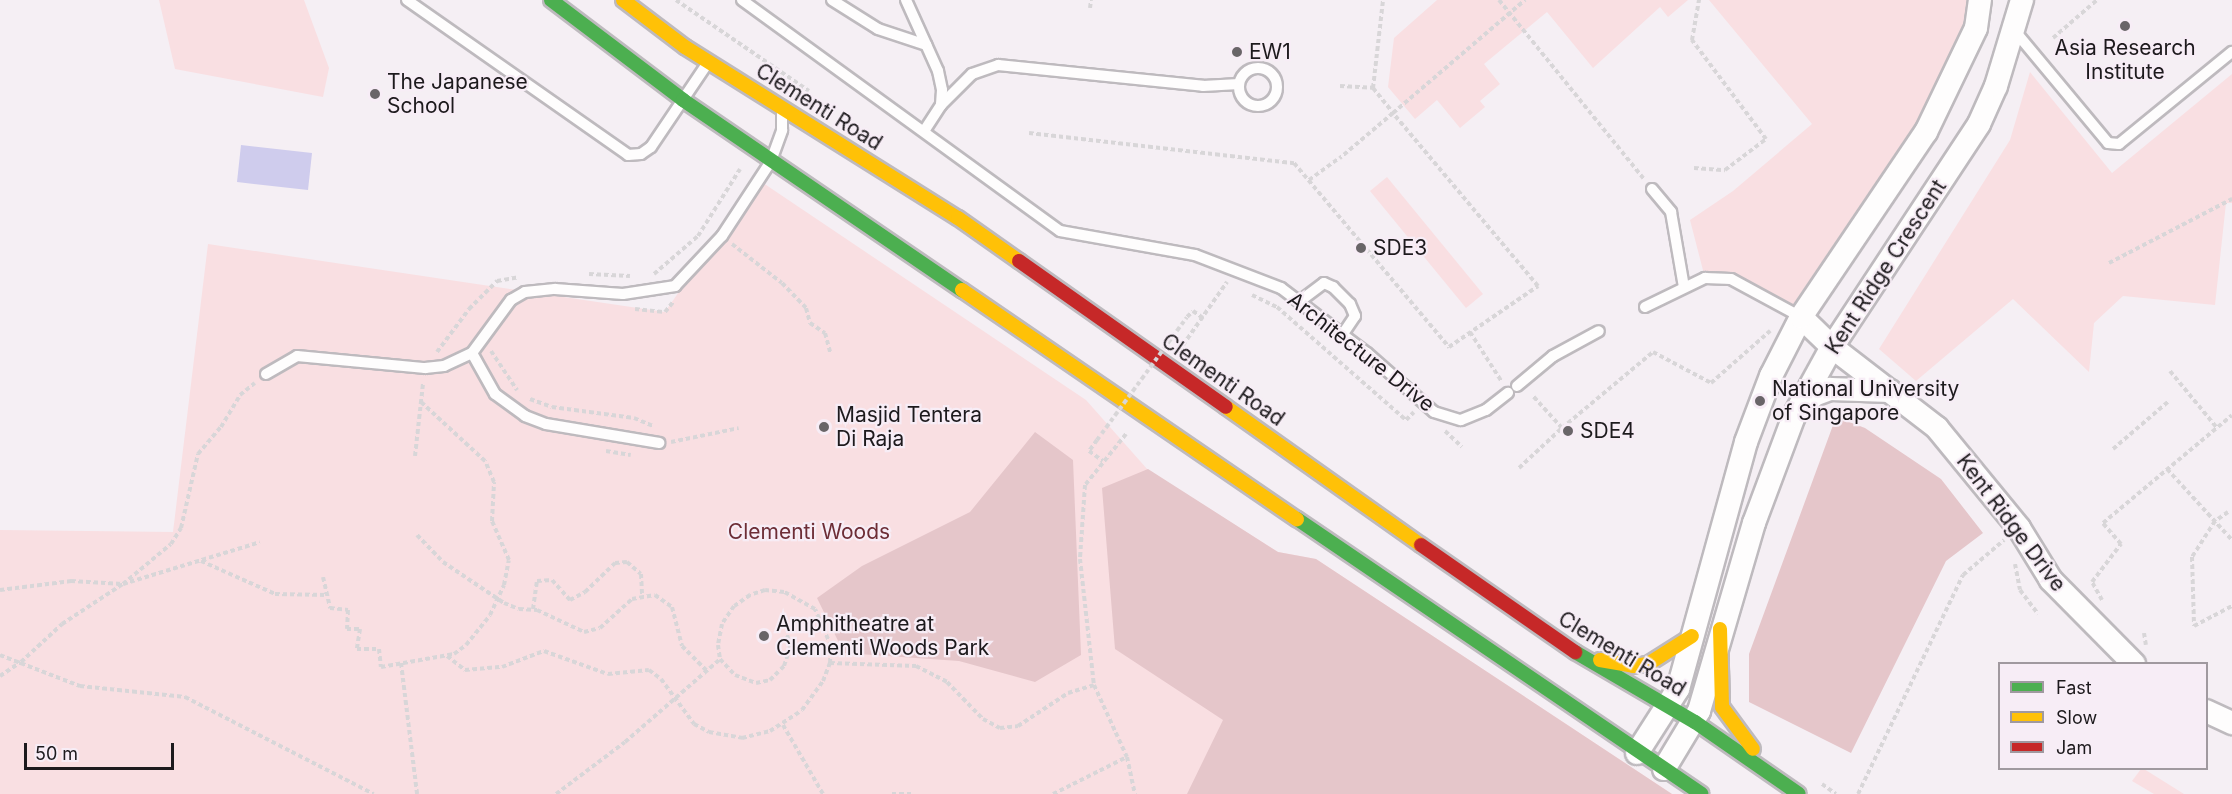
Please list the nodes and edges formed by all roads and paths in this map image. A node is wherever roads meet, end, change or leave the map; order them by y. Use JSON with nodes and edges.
{"nodes":[{"id":1,"x":407,"y":0,"type":"edge"},
{"id":2,"x":551,"y":0,"type":"edge"},
{"id":3,"x":623,"y":0,"type":"edge"},
{"id":4,"x":676,"y":0,"type":"edge"},
{"id":5,"x":742,"y":0,"type":"edge"},
{"id":6,"x":832,"y":0,"type":"edge"},
{"id":7,"x":906,"y":0,"type":"edge"},
{"id":8,"x":1091,"y":0,"type":"edge"},
{"id":9,"x":1383,"y":0,"type":"edge"},
{"id":10,"x":1499,"y":0,"type":"edge"},
{"id":11,"x":1526,"y":0,"type":"edge"},
{"id":12,"x":1699,"y":0,"type":"edge"},
{"id":13,"x":1980,"y":0,"type":"edge"},
{"id":14,"x":2022,"y":0,"type":"edge"},
{"id":15,"x":2097,"y":0,"type":"edge"},
{"id":16,"x":1090,"y":8,"type":"dead end"},
{"id":17,"x":1510,"y":13,"type":"junction"},
{"id":18,"x":2014,"y":30,"type":"junction"},
{"id":19,"x":2053,"y":38,"type":"dead end"},
{"id":20,"x":926,"y":45,"type":"junction"},
{"id":21,"x":2232,"y":52,"type":"edge"},
{"id":22,"x":761,"y":57,"type":"dead end"},
{"id":23,"x":709,"y":62,"type":"junction"},
{"id":24,"x":1239,"y":84,"type":"dead end"},
{"id":25,"x":1340,"y":86,"type":"dead end"},
{"id":26,"x":1372,"y":88,"type":"junction"},
{"id":27,"x":683,"y":100,"type":"junction"},
{"id":28,"x":941,"y":105,"type":"junction"},
{"id":29,"x":782,"y":110,"type":"junction"},
{"id":30,"x":1393,"y":113,"type":"junction"},
{"id":31,"x":924,"y":130,"type":"junction"},
{"id":32,"x":1029,"y":133,"type":"dead end"},
{"id":33,"x":767,"y":166,"type":"junction"},
{"id":34,"x":1694,"y":168,"type":"dead end"},
{"id":35,"x":1308,"y":180,"type":"junction"},
{"id":36,"x":1652,"y":189,"type":"joint"},
{"id":37,"x":2232,"y":199,"type":"edge"},
{"id":38,"x":722,"y":236,"type":"junction"},
{"id":39,"x":2109,"y":263,"type":"dead end"},
{"id":40,"x":1236,"y":269,"type":"junction"},
{"id":41,"x":583,"y":274,"type":"dead end"},
{"id":42,"x":531,"y":275,"type":"dead end"},
{"id":43,"x":639,"y":277,"type":"dead end"},
{"id":44,"x":650,"y":277,"type":"dead end"},
{"id":45,"x":1227,"y":282,"type":"junction"},
{"id":46,"x":1237,"y":287,"type":"dead end"},
{"id":47,"x":1684,"y":287,"type":"junction"},
{"id":48,"x":1247,"y":292,"type":"dead end"},
{"id":49,"x":680,"y":294,"type":"dead end"},
{"id":50,"x":1300,"y":301,"type":"junction"},
{"id":51,"x":1645,"y":307,"type":"dead end"},
{"id":52,"x":630,"y":308,"type":"dead end"},
{"id":53,"x":1801,"y":317,"type":"junction"},
{"id":54,"x":1203,"y":318,"type":"junction"},
{"id":55,"x":1777,"y":324,"type":"dead end"},
{"id":56,"x":1470,"y":332,"type":"junction"},
{"id":57,"x":1599,"y":332,"type":"dead end"},
{"id":58,"x":1342,"y":334,"type":"junction"},
{"id":59,"x":485,"y":340,"type":"junction"},
{"id":60,"x":1832,"y":347,"type":"junction"},
{"id":61,"x":831,"y":351,"type":"dead end"},
{"id":62,"x":472,"y":353,"type":"junction"},
{"id":63,"x":425,"y":368,"type":"junction"},
{"id":64,"x":1170,"y":368,"type":"junction"},
{"id":65,"x":2170,"y":371,"type":"dead end"},
{"id":66,"x":266,"y":374,"type":"dead end"},
{"id":67,"x":1512,"y":389,"type":"junction"},
{"id":68,"x":1891,"y":391,"type":"junction"},
{"id":69,"x":240,"y":395,"type":"dead end"},
{"id":70,"x":1533,"y":396,"type":"dead end"},
{"id":71,"x":2169,"y":401,"type":"dead end"},
{"id":72,"x":421,"y":402,"type":"junction"},
{"id":73,"x":1420,"y":406,"type":"dead end"},
{"id":74,"x":1794,"y":416,"type":"junction"},
{"id":75,"x":2232,"y":416,"type":"edge"},
{"id":76,"x":1437,"y":423,"type":"dead end"},
{"id":77,"x":739,"y":428,"type":"dead end"},
{"id":78,"x":1562,"y":428,"type":"junction"},
{"id":79,"x":2217,"y":428,"type":"junction"},
{"id":80,"x":659,"y":443,"type":"junction"},
{"id":81,"x":1462,"y":447,"type":"dead end"},
{"id":82,"x":2113,"y":449,"type":"dead end"},
{"id":83,"x":1112,"y":450,"type":"dead end"},
{"id":84,"x":415,"y":456,"type":"dead end"},
{"id":85,"x":1103,"y":460,"type":"junction"},
{"id":86,"x":1519,"y":468,"type":"dead end"},
{"id":87,"x":2167,"y":469,"type":"junction"},
{"id":88,"x":2228,"y":512,"type":"dead end"},
{"id":89,"x":2215,"y":521,"type":"junction"},
{"id":90,"x":2001,"y":529,"type":"dead end"},
{"id":91,"x":417,"y":535,"type":"dead end"},
{"id":92,"x":2232,"y":540,"type":"edge"},
{"id":93,"x":261,"y":543,"type":"dead end"},
{"id":94,"x":2000,"y":543,"type":"dead end"},
{"id":95,"x":2011,"y":543,"type":"dead end"},
{"id":96,"x":2013,"y":555,"type":"dead end"},
{"id":97,"x":201,"y":561,"type":"junction"},
{"id":98,"x":323,"y":577,"type":"dead end"},
{"id":99,"x":2092,"y":582,"type":"dead end"},
{"id":100,"x":123,"y":584,"type":"junction"},
{"id":101,"x":0,"y":590,"type":"edge"},
{"id":102,"x":327,"y":595,"type":"junction"},
{"id":103,"x":642,"y":595,"type":"junction"},
{"id":104,"x":496,"y":598,"type":"junction"},
{"id":105,"x":2232,"y":606,"type":"edge"},
{"id":106,"x":533,"y":609,"type":"junction"},
{"id":107,"x":2038,"y":614,"type":"dead end"},
{"id":108,"x":1720,"y":629,"type":"junction"},
{"id":109,"x":787,"y":634,"type":"dead end"},
{"id":110,"x":1692,"y":636,"type":"junction"},
{"id":111,"x":1565,"y":646,"type":"junction"},
{"id":112,"x":0,"y":655,"type":"edge"},
{"id":113,"x":447,"y":656,"type":"junction"},
{"id":114,"x":720,"y":659,"type":"junction"},
{"id":115,"x":21,"y":662,"type":"junction"},
{"id":116,"x":2133,"y":662,"type":"edge"},
{"id":117,"x":401,"y":663,"type":"junction"},
{"id":118,"x":830,"y":663,"type":"junction"},
{"id":119,"x":707,"y":671,"type":"junction"},
{"id":120,"x":0,"y":676,"type":"edge"},
{"id":121,"x":1094,"y":685,"type":"junction"},
{"id":122,"x":675,"y":700,"type":"junction"},
{"id":123,"x":1669,"y":706,"type":"junction"},
{"id":124,"x":2208,"y":712,"type":"edge"},
{"id":125,"x":1695,"y":722,"type":"junction"},
{"id":126,"x":2232,"y":723,"type":"edge"},
{"id":127,"x":783,"y":725,"type":"junction"},
{"id":128,"x":1637,"y":753,"type":"junction"},
{"id":129,"x":1127,"y":757,"type":"junction"},
{"id":130,"x":1664,"y":769,"type":"junction"},
{"id":131,"x":1778,"y":779,"type":"junction"},
{"id":132,"x":1819,"y":782,"type":"dead end"},
{"id":133,"x":374,"y":794,"type":"edge"},
{"id":134,"x":417,"y":794,"type":"edge"},
{"id":135,"x":556,"y":794,"type":"edge"},
{"id":136,"x":823,"y":794,"type":"edge"},
{"id":137,"x":892,"y":794,"type":"edge"},
{"id":138,"x":912,"y":794,"type":"edge"},
{"id":139,"x":1053,"y":794,"type":"edge"},
{"id":140,"x":1135,"y":794,"type":"edge"},
{"id":141,"x":1701,"y":794,"type":"edge"},
{"id":142,"x":1798,"y":794,"type":"edge"},
{"id":143,"x":1836,"y":794,"type":"edge"},
{"id":144,"x":1858,"y":794,"type":"edge"}],
"edges":[{"from":1,"to":27,"type":"lane"},
{"from":2,"to":27,"type":"main road"},
{"from":3,"to":23,"type":"main road","name":"Clementi Road"},
{"from":4,"to":22,"type":"path"},
{"from":5,"to":31,"type":"lane","name":"Architecture Drive"},
{"from":6,"to":20,"type":"lane"},
{"from":7,"to":20,"type":"lane"},
{"from":8,"to":16,"type":"path"},
{"from":9,"to":26,"type":"path"},
{"from":10,"to":17,"type":"path"},
{"from":11,"to":17,"type":"path"},
{"from":12,"to":34,"type":"path"},
{"from":13,"to":53,"type":"street","name":"Kent Ridge Crescent"},
{"from":14,"to":18,"type":"street","name":"Kent Ridge Crescent"},
{"from":15,"to":19,"type":"path"},
{"from":17,"to":30,"type":"path"},
{"from":17,"to":36,"type":"path"},
{"from":18,"to":21,"type":"lane"},
{"from":18,"to":60,"type":"street","name":"Kent Ridge Crescent"},
{"from":20,"to":28,"type":"lane"},
{"from":23,"to":27,"type":"lane"},
{"from":23,"to":29,"type":"main road","name":"Clementi Road"},
{"from":24,"to":28,"type":"lane"},
{"from":25,"to":26,"type":"path"},
{"from":26,"to":30,"type":"path"},
{"from":27,"to":33,"type":"main road"},
{"from":28,"to":31,"type":"lane"},
{"from":29,"to":33,"type":"lane"},
{"from":29,"to":64,"type":"main road","name":"Clementi Road"},
{"from":30,"to":35,"type":"path"},
{"from":30,"to":56,"type":"path"},
{"from":31,"to":40,"type":"lane","name":"Architecture Drive"},
{"from":32,"to":35,"type":"path"},
{"from":33,"to":38,"type":"lane"},
{"from":33,"to":44,"type":"path"},
{"from":33,"to":128,"type":"main road"},
{"from":35,"to":56,"type":"path"},
{"from":36,"to":47,"type":"lane"},
{"from":37,"to":39,"type":"path"},
{"from":38,"to":59,"type":"lane"},
{"from":38,"to":61,"type":"path"},
{"from":40,"to":45,"type":"path"},
{"from":40,"to":50,"type":"lane","name":"Architecture Drive"},
{"from":41,"to":43,"type":"path"},
{"from":42,"to":63,"type":"path"},
{"from":45,"to":46,"type":"path"},
{"from":45,"to":54,"type":"path"},
{"from":47,"to":51,"type":"lane"},
{"from":47,"to":53,"type":"lane"},
{"from":48,"to":73,"type":"path"},
{"from":49,"to":52,"type":"path"},
{"from":50,"to":58,"type":"lane","name":"Architecture Drive"},
{"from":50,"to":58,"type":"lane"},
{"from":53,"to":60,"type":"street","name":"Kent Ridge Drive"},
{"from":53,"to":110,"type":"street","name":"Kent Ridge Crescent"},
{"from":54,"to":64,"type":"path"},
{"from":54,"to":85,"type":"path","bridge":true},
{"from":55,"to":78,"type":"path"},
{"from":56,"to":67,"type":"path"},
{"from":57,"to":67,"type":"lane","name":"Architecture Drive"},
{"from":58,"to":67,"type":"lane","name":"Architecture Drive"},
{"from":59,"to":62,"type":"lane"},
{"from":59,"to":80,"type":"path"},
{"from":60,"to":68,"type":"street","name":"Kent Ridge Drive"},
{"from":60,"to":74,"type":"street","name":"Kent Ridge Crescent"},
{"from":62,"to":63,"type":"lane"},
{"from":62,"to":80,"type":"lane"},
{"from":63,"to":66,"type":"lane"},
{"from":63,"to":72,"type":"path"},
{"from":64,"to":111,"type":"main road","name":"Clementi Road"},
{"from":65,"to":79,"type":"path"},
{"from":68,"to":74,"type":"street"},
{"from":68,"to":116,"type":"street","name":"Kent Ridge Drive"},
{"from":69,"to":100,"type":"path"},
{"from":70,"to":78,"type":"path"},
{"from":71,"to":82,"type":"path"},
{"from":72,"to":84,"type":"path"},
{"from":72,"to":104,"type":"path"},
{"from":74,"to":108,"type":"street","name":"Kent Ridge Crescent"},
{"from":75,"to":79,"type":"path"},
{"from":76,"to":81,"type":"path"},
{"from":77,"to":80,"type":"path"},
{"from":78,"to":86,"type":"path"},
{"from":79,"to":87,"type":"path"},
{"from":83,"to":85,"type":"path"},
{"from":85,"to":121,"type":"path"},
{"from":87,"to":89,"type":"path"},
{"from":87,"to":99,"type":"path"},
{"from":88,"to":89,"type":"path"},
{"from":89,"to":92,"type":"path"},
{"from":89,"to":105,"type":"path"},
{"from":90,"to":95,"type":"path"},
{"from":91,"to":104,"type":"path"},
{"from":93,"to":97,"type":"path"},
{"from":94,"to":144,"type":"path"},
{"from":96,"to":107,"type":"path"},
{"from":97,"to":100,"type":"path"},
{"from":97,"to":102,"type":"path"},
{"from":98,"to":102,"type":"path"},
{"from":100,"to":101,"type":"path"},
{"from":100,"to":115,"type":"path"},
{"from":102,"to":117,"type":"path"},
{"from":103,"to":106,"type":"path"},
{"from":103,"to":106,"type":"path"},
{"from":103,"to":119,"type":"path"},
{"from":104,"to":106,"type":"path"},
{"from":104,"to":113,"type":"path"},
{"from":108,"to":125,"type":"street","name":"Kent Ridge Crescent"},
{"from":108,"to":131,"type":"main road"},
{"from":109,"to":114,"type":"path"},
{"from":110,"to":111,"type":"main road"},
{"from":110,"to":123,"type":"street","name":"Kent Ridge Crescent"},
{"from":111,"to":123,"type":"main road","name":"Clementi Road"},
{"from":112,"to":115,"type":"path"},
{"from":113,"to":117,"type":"path"},
{"from":113,"to":122,"type":"path"},
{"from":114,"to":118,"type":"path"},
{"from":114,"to":119,"type":"path"},
{"from":115,"to":120,"type":"path"},
{"from":115,"to":133,"type":"path"},
{"from":117,"to":134,"type":"path"},
{"from":118,"to":121,"type":"path"},
{"from":118,"to":127,"type":"path"},
{"from":119,"to":122,"type":"path"},
{"from":121,"to":129,"type":"path"},
{"from":122,"to":127,"type":"path"},
{"from":122,"to":135,"type":"path"},
{"from":123,"to":125,"type":"main road","name":"Clementi Road"},
{"from":123,"to":128,"type":"street","name":"Kent Ridge Crescent"},
{"from":124,"to":126,"type":"street"},
{"from":125,"to":130,"type":"street","name":"Kent Ridge Crescent"},
{"from":125,"to":131,"type":"main road","name":"Clementi Road"},
{"from":127,"to":136,"type":"path"},
{"from":128,"to":130,"type":"main road"},
{"from":129,"to":139,"type":"path"},
{"from":129,"to":140,"type":"path"},
{"from":130,"to":141,"type":"main road"},
{"from":131,"to":142,"type":"main road","name":"Clementi Road"},
{"from":132,"to":143,"type":"path"},
{"from":137,"to":138,"type":"path"}]}
